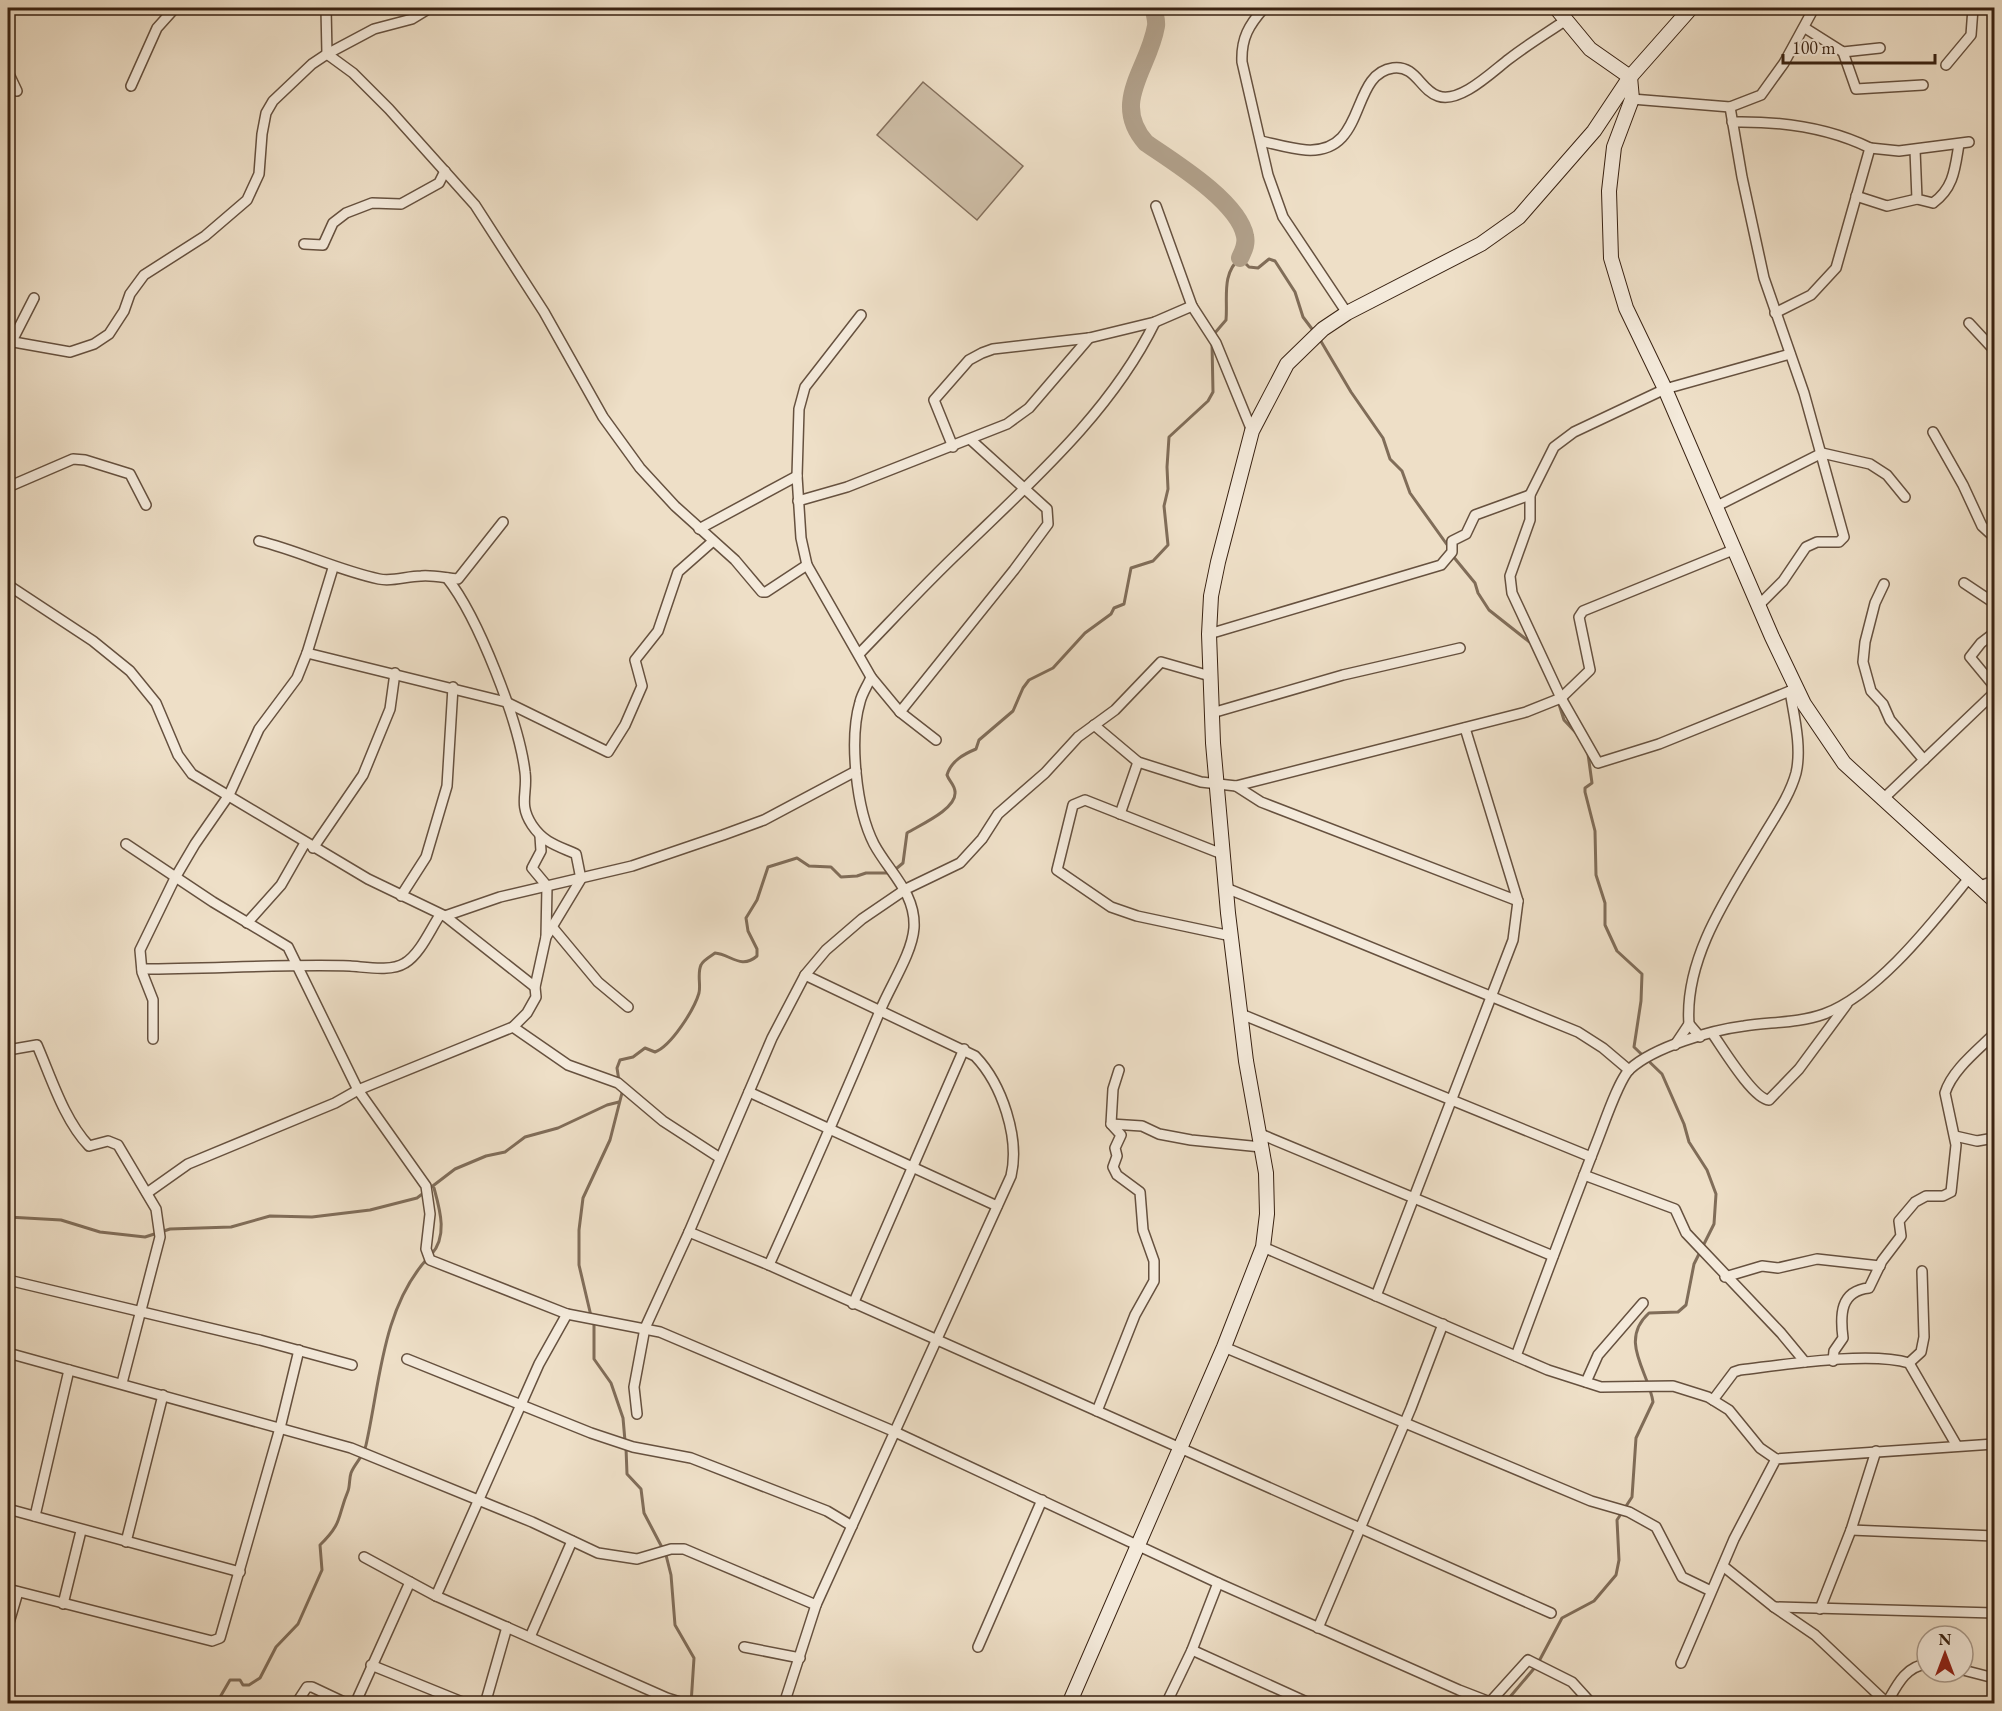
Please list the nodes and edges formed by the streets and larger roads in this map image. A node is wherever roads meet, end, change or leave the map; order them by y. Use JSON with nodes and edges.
{"nodes":[{"id":1,"x":175,"y":8,"type":"edge"},
{"id":2,"x":326,"y":8,"type":"edge"},
{"id":3,"x":430,"y":8,"type":"edge"},
{"id":4,"x":1264,"y":8,"type":"edge"},
{"id":5,"x":1556,"y":8,"type":"edge"},
{"id":6,"x":1691,"y":8,"type":"edge"},
{"id":7,"x":1814,"y":8,"type":"edge"},
{"id":8,"x":1973,"y":8,"type":"edge"},
{"id":9,"x":1566,"y":20,"type":"junction"},
{"id":10,"x":1804,"y":28,"type":"junction"},
{"id":11,"x":1880,"y":48,"type":"dead end"},
{"id":12,"x":1843,"y":52,"type":"junction"},
{"id":13,"x":327,"y":54,"type":"junction"},
{"id":14,"x":1946,"y":65,"type":"dead end"},
{"id":15,"x":8,"y":72,"type":"edge"},
{"id":16,"x":1630,"y":77,"type":"junction"},
{"id":17,"x":1923,"y":85,"type":"dead end"},
{"id":18,"x":131,"y":86,"type":"dead end"},
{"id":19,"x":16,"y":92,"type":"dead end"},
{"id":20,"x":1632,"y":99,"type":"junction"},
{"id":21,"x":1730,"y":107,"type":"junction"},
{"id":22,"x":1732,"y":122,"type":"junction"},
{"id":23,"x":1261,"y":141,"type":"junction"},
{"id":24,"x":1870,"y":148,"type":"junction"},
{"id":25,"x":1915,"y":150,"type":"junction"},
{"id":26,"x":445,"y":171,"type":"junction"},
{"id":27,"x":1856,"y":196,"type":"junction"},
{"id":28,"x":1917,"y":199,"type":"junction"},
{"id":29,"x":1156,"y":206,"type":"dead end"},
{"id":30,"x":304,"y":244,"type":"dead end"},
{"id":31,"x":34,"y":298,"type":"dead end"},
{"id":32,"x":1192,"y":306,"type":"junction"},
{"id":33,"x":1347,"y":313,"type":"junction"},
{"id":34,"x":1775,"y":314,"type":"junction"},
{"id":35,"x":861,"y":315,"type":"dead end"},
{"id":36,"x":1155,"y":322,"type":"junction"},
{"id":37,"x":1969,"y":323,"type":"dead end"},
{"id":38,"x":1089,"y":338,"type":"junction"},
{"id":39,"x":9,"y":342,"type":"edge"},
{"id":40,"x":1995,"y":350,"type":"edge"},
{"id":41,"x":1790,"y":354,"type":"junction"},
{"id":42,"x":1665,"y":389,"type":"junction"},
{"id":43,"x":1252,"y":431,"type":"junction"},
{"id":44,"x":1933,"y":432,"type":"dead end"},
{"id":45,"x":971,"y":440,"type":"junction"},
{"id":46,"x":953,"y":447,"type":"junction"},
{"id":47,"x":1822,"y":453,"type":"junction"},
{"id":48,"x":797,"y":476,"type":"junction"},
{"id":49,"x":8,"y":487,"type":"edge"},
{"id":50,"x":1024,"y":489,"type":"junction"},
{"id":51,"x":1530,"y":495,"type":"junction"},
{"id":52,"x":1905,"y":497,"type":"dead end"},
{"id":53,"x":798,"y":501,"type":"junction"},
{"id":54,"x":146,"y":505,"type":"dead end"},
{"id":55,"x":1714,"y":507,"type":"junction"},
{"id":56,"x":503,"y":522,"type":"dead end"},
{"id":57,"x":699,"y":529,"type":"junction"},
{"id":58,"x":1995,"y":537,"type":"edge"},
{"id":59,"x":259,"y":541,"type":"dead end"},
{"id":60,"x":712,"y":542,"type":"junction"},
{"id":61,"x":1733,"y":550,"type":"junction"},
{"id":62,"x":807,"y":565,"type":"junction"},
{"id":63,"x":333,"y":568,"type":"junction"},
{"id":64,"x":447,"y":578,"type":"junction"},
{"id":65,"x":1964,"y":583,"type":"dead end"},
{"id":66,"x":1884,"y":584,"type":"dead end"},
{"id":67,"x":8,"y":585,"type":"edge"},
{"id":68,"x":1995,"y":603,"type":"edge"},
{"id":69,"x":1758,"y":606,"type":"junction"},
{"id":70,"x":1995,"y":633,"type":"edge"},
{"id":71,"x":1209,"y":634,"type":"junction"},
{"id":72,"x":1460,"y":648,"type":"dead end"},
{"id":73,"x":307,"y":654,"type":"junction"},
{"id":74,"x":859,"y":654,"type":"junction"},
{"id":75,"x":395,"y":673,"type":"junction"},
{"id":76,"x":1210,"y":676,"type":"junction"},
{"id":77,"x":871,"y":677,"type":"junction"},
{"id":78,"x":1995,"y":686,"type":"edge"},
{"id":79,"x":453,"y":687,"type":"junction"},
{"id":80,"x":1793,"y":689,"type":"junction"},
{"id":81,"x":1995,"y":693,"type":"edge"},
{"id":82,"x":1557,"y":699,"type":"junction"},
{"id":83,"x":506,"y":702,"type":"junction"},
{"id":84,"x":900,"y":712,"type":"junction"},
{"id":85,"x":1212,"y":713,"type":"junction"},
{"id":86,"x":1094,"y":725,"type":"junction"},
{"id":87,"x":1465,"y":728,"type":"junction"},
{"id":88,"x":936,"y":740,"type":"dead end"},
{"id":89,"x":1924,"y":760,"type":"junction"},
{"id":90,"x":1138,"y":762,"type":"junction"},
{"id":91,"x":856,"y":771,"type":"junction"},
{"id":92,"x":1216,"y":784,"type":"junction"},
{"id":93,"x":1236,"y":786,"type":"junction"},
{"id":94,"x":230,"y":795,"type":"junction"},
{"id":95,"x":1882,"y":800,"type":"junction"},
{"id":96,"x":1120,"y":814,"type":"junction"},
{"id":97,"x":540,"y":836,"type":"junction"},
{"id":98,"x":126,"y":844,"type":"dead end"},
{"id":99,"x":309,"y":846,"type":"junction"},
{"id":100,"x":1222,"y":854,"type":"junction"},
{"id":101,"x":175,"y":878,"type":"junction"},
{"id":102,"x":580,"y":879,"type":"junction"},
{"id":103,"x":1995,"y":881,"type":"edge"},
{"id":104,"x":1975,"y":882,"type":"junction"},
{"id":105,"x":547,"y":886,"type":"junction"},
{"id":106,"x":1226,"y":888,"type":"junction"},
{"id":107,"x":906,"y":889,"type":"junction"},
{"id":108,"x":401,"y":896,"type":"junction"},
{"id":109,"x":1995,"y":900,"type":"edge"},
{"id":110,"x":1518,"y":901,"type":"junction"},
{"id":111,"x":443,"y":916,"type":"junction"},
{"id":112,"x":247,"y":923,"type":"junction"},
{"id":113,"x":553,"y":928,"type":"junction"},
{"id":114,"x":1231,"y":936,"type":"junction"},
{"id":115,"x":546,"y":937,"type":"junction"},
{"id":116,"x":294,"y":964,"type":"junction"},
{"id":117,"x":142,"y":969,"type":"junction"},
{"id":118,"x":805,"y":975,"type":"junction"},
{"id":119,"x":535,"y":987,"type":"junction"},
{"id":120,"x":1492,"y":999,"type":"junction"},
{"id":121,"x":1850,"y":1000,"type":"junction"},
{"id":122,"x":628,"y":1007,"type":"dead end"},
{"id":123,"x":879,"y":1012,"type":"junction"},
{"id":124,"x":1241,"y":1014,"type":"junction"},
{"id":125,"x":1689,"y":1024,"type":"junction"},
{"id":126,"x":513,"y":1027,"type":"junction"},
{"id":127,"x":1712,"y":1033,"type":"junction"},
{"id":128,"x":1995,"y":1034,"type":"edge"},
{"id":129,"x":1700,"y":1036,"type":"junction"},
{"id":130,"x":153,"y":1039,"type":"dead end"},
{"id":131,"x":1675,"y":1045,"type":"junction"},
{"id":132,"x":963,"y":1049,"type":"junction"},
{"id":133,"x":8,"y":1050,"type":"edge"},
{"id":134,"x":1632,"y":1068,"type":"junction"},
{"id":135,"x":1119,"y":1070,"type":"dead end"},
{"id":136,"x":358,"y":1090,"type":"junction"},
{"id":137,"x":749,"y":1092,"type":"junction"},
{"id":138,"x":1452,"y":1098,"type":"junction"},
{"id":139,"x":1111,"y":1124,"type":"junction"},
{"id":140,"x":831,"y":1129,"type":"junction"},
{"id":141,"x":1258,"y":1133,"type":"junction"},
{"id":142,"x":1955,"y":1136,"type":"junction"},
{"id":143,"x":1995,"y":1138,"type":"edge"},
{"id":144,"x":1262,"y":1147,"type":"junction"},
{"id":145,"x":1591,"y":1157,"type":"junction"},
{"id":146,"x":720,"y":1158,"type":"junction"},
{"id":147,"x":912,"y":1168,"type":"junction"},
{"id":148,"x":1584,"y":1174,"type":"junction"},
{"id":149,"x":147,"y":1193,"type":"junction"},
{"id":150,"x":1413,"y":1199,"type":"junction"},
{"id":151,"x":997,"y":1206,"type":"junction"},
{"id":152,"x":689,"y":1232,"type":"junction"},
{"id":153,"x":1263,"y":1247,"type":"junction"},
{"id":154,"x":1553,"y":1256,"type":"junction"},
{"id":155,"x":769,"y":1265,"type":"junction"},
{"id":156,"x":1880,"y":1266,"type":"junction"},
{"id":157,"x":1922,"y":1271,"type":"dead end"},
{"id":158,"x":1725,"y":1277,"type":"junction"},
{"id":159,"x":8,"y":1280,"type":"edge"},
{"id":160,"x":1376,"y":1296,"type":"junction"},
{"id":161,"x":1643,"y":1303,"type":"dead end"},
{"id":162,"x":853,"y":1304,"type":"junction"},
{"id":163,"x":139,"y":1312,"type":"junction"},
{"id":164,"x":567,"y":1314,"type":"junction"},
{"id":165,"x":1443,"y":1324,"type":"junction"},
{"id":166,"x":645,"y":1328,"type":"junction"},
{"id":167,"x":935,"y":1341,"type":"junction"},
{"id":168,"x":1224,"y":1347,"type":"junction"},
{"id":169,"x":299,"y":1350,"type":"junction"},
{"id":170,"x":8,"y":1353,"type":"edge"},
{"id":171,"x":1516,"y":1356,"type":"junction"},
{"id":172,"x":407,"y":1359,"type":"dead end"},
{"id":173,"x":1833,"y":1361,"type":"junction"},
{"id":174,"x":1805,"y":1362,"type":"junction"},
{"id":175,"x":1909,"y":1363,"type":"junction"},
{"id":176,"x":352,"y":1365,"type":"dead end"},
{"id":177,"x":69,"y":1370,"type":"junction"},
{"id":178,"x":1586,"y":1382,"type":"junction"},
{"id":179,"x":123,"y":1383,"type":"junction"},
{"id":180,"x":163,"y":1395,"type":"junction"},
{"id":181,"x":1713,"y":1400,"type":"junction"},
{"id":182,"x":521,"y":1404,"type":"junction"},
{"id":183,"x":1097,"y":1410,"type":"junction"},
{"id":184,"x":637,"y":1414,"type":"dead end"},
{"id":185,"x":1404,"y":1424,"type":"junction"},
{"id":186,"x":280,"y":1428,"type":"junction"},
{"id":187,"x":893,"y":1431,"type":"junction"},
{"id":188,"x":1995,"y":1444,"type":"edge"},
{"id":189,"x":1957,"y":1446,"type":"junction"},
{"id":190,"x":1179,"y":1448,"type":"junction"},
{"id":191,"x":1876,"y":1452,"type":"junction"},
{"id":192,"x":1776,"y":1459,"type":"junction"},
{"id":193,"x":479,"y":1500,"type":"junction"},
{"id":194,"x":1042,"y":1500,"type":"junction"},
{"id":195,"x":8,"y":1509,"type":"edge"},
{"id":196,"x":35,"y":1516,"type":"junction"},
{"id":197,"x":852,"y":1526,"type":"junction"},
{"id":198,"x":1359,"y":1528,"type":"junction"},
{"id":199,"x":1851,"y":1530,"type":"junction"},
{"id":200,"x":81,"y":1531,"type":"junction"},
{"id":201,"x":1995,"y":1536,"type":"edge"},
{"id":202,"x":126,"y":1542,"type":"junction"},
{"id":203,"x":572,"y":1542,"type":"junction"},
{"id":204,"x":1137,"y":1544,"type":"junction"},
{"id":205,"x":364,"y":1557,"type":"dead end"},
{"id":206,"x":1723,"y":1566,"type":"junction"},
{"id":207,"x":240,"y":1572,"type":"junction"},
{"id":208,"x":410,"y":1582,"type":"junction"},
{"id":209,"x":1218,"y":1583,"type":"junction"},
{"id":210,"x":8,"y":1589,"type":"edge"},
{"id":211,"x":1711,"y":1591,"type":"junction"},
{"id":212,"x":18,"y":1592,"type":"junction"},
{"id":213,"x":436,"y":1596,"type":"junction"},
{"id":214,"x":63,"y":1604,"type":"junction"},
{"id":215,"x":816,"y":1605,"type":"junction"},
{"id":216,"x":1774,"y":1607,"type":"junction"},
{"id":217,"x":1820,"y":1609,"type":"junction"},
{"id":218,"x":1551,"y":1613,"type":"dead end"},
{"id":219,"x":1995,"y":1613,"type":"edge"},
{"id":220,"x":8,"y":1626,"type":"edge"},
{"id":221,"x":507,"y":1628,"type":"junction"},
{"id":222,"x":1318,"y":1628,"type":"junction"},
{"id":223,"x":530,"y":1637,"type":"junction"},
{"id":224,"x":744,"y":1647,"type":"dead end"},
{"id":225,"x":978,"y":1647,"type":"dead end"},
{"id":226,"x":1192,"y":1650,"type":"junction"},
{"id":227,"x":800,"y":1658,"type":"junction"},
{"id":228,"x":1681,"y":1663,"type":"dead end"},
{"id":229,"x":371,"y":1665,"type":"junction"},
{"id":230,"x":1915,"y":1667,"type":"edge"},
{"id":231,"x":1975,"y":1673,"type":"edge"},
{"id":232,"x":1995,"y":1678,"type":"edge"},
{"id":233,"x":667,"y":1701,"type":"edge"},
{"id":234,"x":1888,"y":1702,"type":"edge"},
{"id":235,"x":683,"y":1703,"type":"edge"},
{"id":236,"x":296,"y":1704,"type":"edge"},
{"id":237,"x":348,"y":1704,"type":"edge"},
{"id":238,"x":355,"y":1704,"type":"edge"},
{"id":239,"x":466,"y":1704,"type":"edge"},
{"id":240,"x":485,"y":1704,"type":"edge"},
{"id":241,"x":784,"y":1704,"type":"edge"},
{"id":242,"x":1069,"y":1704,"type":"edge"},
{"id":243,"x":1166,"y":1704,"type":"edge"},
{"id":244,"x":1311,"y":1704,"type":"edge"},
{"id":245,"x":1592,"y":1704,"type":"edge"}],
"edges":[{"from":1,"to":18,"type":"street"},
{"from":2,"to":13,"type":"street"},
{"from":3,"to":13,"type":"street"},
{"from":4,"to":23,"type":"street"},
{"from":5,"to":9,"type":"street"},
{"from":6,"to":16,"type":"street"},
{"from":7,"to":10,"type":"street"},
{"from":8,"to":14,"type":"street"},
{"from":9,"to":16,"type":"street"},
{"from":9,"to":23,"type":"street"},
{"from":10,"to":12,"type":"street"},
{"from":10,"to":21,"type":"street"},
{"from":11,"to":12,"type":"street"},
{"from":12,"to":17,"type":"street"},
{"from":13,"to":26,"type":"street"},
{"from":13,"to":39,"type":"street"},
{"from":15,"to":19,"type":"street"},
{"from":16,"to":20,"type":"street"},
{"from":16,"to":33,"type":"street"},
{"from":20,"to":21,"type":"street"},
{"from":20,"to":42,"type":"street"},
{"from":21,"to":22,"type":"street"},
{"from":22,"to":24,"type":"street"},
{"from":22,"to":34,"type":"street"},
{"from":23,"to":33,"type":"street"},
{"from":24,"to":25,"type":"street"},
{"from":24,"to":27,"type":"street"},
{"from":25,"to":28,"type":"street"},
{"from":25,"to":28,"type":"street"},
{"from":26,"to":30,"type":"street"},
{"from":26,"to":57,"type":"street"},
{"from":27,"to":28,"type":"street"},
{"from":27,"to":34,"type":"street"},
{"from":29,"to":32,"type":"street"},
{"from":31,"to":39,"type":"street"},
{"from":32,"to":36,"type":"street"},
{"from":32,"to":43,"type":"street"},
{"from":33,"to":43,"type":"street"},
{"from":34,"to":41,"type":"street"},
{"from":35,"to":48,"type":"street"},
{"from":36,"to":38,"type":"street"},
{"from":36,"to":50,"type":"street"},
{"from":37,"to":40,"type":"street"},
{"from":38,"to":45,"type":"street"},
{"from":38,"to":46,"type":"street"},
{"from":41,"to":42,"type":"street"},
{"from":41,"to":47,"type":"street"},
{"from":42,"to":51,"type":"street"},
{"from":42,"to":55,"type":"street"},
{"from":43,"to":71,"type":"street"},
{"from":44,"to":58,"type":"street"},
{"from":45,"to":46,"type":"street"},
{"from":45,"to":50,"type":"street"},
{"from":46,"to":53,"type":"street"},
{"from":47,"to":52,"type":"street"},
{"from":47,"to":55,"type":"street"},
{"from":47,"to":69,"type":"street"},
{"from":48,"to":53,"type":"street"},
{"from":48,"to":57,"type":"street"},
{"from":49,"to":54,"type":"street"},
{"from":50,"to":74,"type":"street"},
{"from":50,"to":84,"type":"street"},
{"from":51,"to":71,"type":"street"},
{"from":51,"to":82,"type":"street"},
{"from":53,"to":62,"type":"street"},
{"from":55,"to":61,"type":"street"},
{"from":56,"to":64,"type":"street"},
{"from":57,"to":60,"type":"street"},
{"from":59,"to":63,"type":"street"},
{"from":60,"to":62,"type":"street"},
{"from":60,"to":83,"type":"street"},
{"from":61,"to":69,"type":"street"},
{"from":61,"to":82,"type":"street"},
{"from":62,"to":74,"type":"street"},
{"from":63,"to":64,"type":"street"},
{"from":63,"to":73,"type":"street"},
{"from":64,"to":83,"type":"street"},
{"from":65,"to":68,"type":"street"},
{"from":66,"to":89,"type":"street"},
{"from":67,"to":94,"type":"street"},
{"from":69,"to":80,"type":"street"},
{"from":70,"to":78,"type":"street"},
{"from":71,"to":76,"type":"street"},
{"from":72,"to":85,"type":"street"},
{"from":73,"to":75,"type":"street"},
{"from":73,"to":94,"type":"street"},
{"from":74,"to":77,"type":"street"},
{"from":75,"to":79,"type":"street"},
{"from":75,"to":99,"type":"street"},
{"from":76,"to":85,"type":"street"},
{"from":76,"to":86,"type":"street"},
{"from":77,"to":84,"type":"street"},
{"from":77,"to":91,"type":"street"},
{"from":79,"to":83,"type":"street"},
{"from":79,"to":108,"type":"street"},
{"from":80,"to":82,"type":"street"},
{"from":80,"to":95,"type":"street"},
{"from":80,"to":125,"type":"street"},
{"from":81,"to":89,"type":"street"},
{"from":82,"to":87,"type":"street"},
{"from":83,"to":97,"type":"street"},
{"from":84,"to":88,"type":"street"},
{"from":85,"to":92,"type":"street"},
{"from":86,"to":90,"type":"street"},
{"from":86,"to":107,"type":"street"},
{"from":87,"to":93,"type":"street"},
{"from":87,"to":110,"type":"street"},
{"from":89,"to":95,"type":"street"},
{"from":90,"to":92,"type":"street"},
{"from":90,"to":96,"type":"street"},
{"from":91,"to":102,"type":"street"},
{"from":91,"to":107,"type":"street"},
{"from":92,"to":93,"type":"street"},
{"from":92,"to":100,"type":"street"},
{"from":93,"to":110,"type":"street"},
{"from":94,"to":99,"type":"street"},
{"from":94,"to":101,"type":"street"},
{"from":95,"to":104,"type":"street"},
{"from":96,"to":100,"type":"street"},
{"from":96,"to":114,"type":"street"},
{"from":97,"to":102,"type":"street"},
{"from":97,"to":105,"type":"street"},
{"from":98,"to":101,"type":"street"},
{"from":99,"to":108,"type":"street"},
{"from":99,"to":112,"type":"street"},
{"from":100,"to":106,"type":"street"},
{"from":101,"to":112,"type":"street"},
{"from":101,"to":117,"type":"street"},
{"from":102,"to":105,"type":"street"},
{"from":102,"to":113,"type":"street"},
{"from":103,"to":104,"type":"street"},
{"from":104,"to":109,"type":"street"},
{"from":104,"to":121,"type":"street"},
{"from":105,"to":111,"type":"street"},
{"from":105,"to":115,"type":"street"},
{"from":106,"to":114,"type":"street"},
{"from":106,"to":120,"type":"street"},
{"from":107,"to":118,"type":"street"},
{"from":107,"to":123,"type":"street"},
{"from":108,"to":111,"type":"street"},
{"from":110,"to":120,"type":"street"},
{"from":111,"to":116,"type":"street"},
{"from":111,"to":119,"type":"street"},
{"from":112,"to":116,"type":"street"},
{"from":113,"to":115,"type":"street"},
{"from":113,"to":122,"type":"street"},
{"from":114,"to":124,"type":"street"},
{"from":115,"to":119,"type":"street"},
{"from":116,"to":117,"type":"street"},
{"from":116,"to":136,"type":"street"},
{"from":117,"to":130,"type":"street"},
{"from":118,"to":123,"type":"street"},
{"from":118,"to":137,"type":"street"},
{"from":119,"to":126,"type":"street"},
{"from":120,"to":134,"type":"street"},
{"from":120,"to":138,"type":"street"},
{"from":121,"to":127,"type":"street"},
{"from":121,"to":127,"type":"street"},
{"from":123,"to":132,"type":"street"},
{"from":123,"to":140,"type":"street"},
{"from":124,"to":138,"type":"street"},
{"from":124,"to":141,"type":"street"},
{"from":125,"to":129,"type":"street"},
{"from":125,"to":131,"type":"street"},
{"from":126,"to":136,"type":"street"},
{"from":126,"to":146,"type":"street"},
{"from":127,"to":129,"type":"street"},
{"from":128,"to":142,"type":"street"},
{"from":129,"to":131,"type":"street"},
{"from":131,"to":134,"type":"street"},
{"from":132,"to":147,"type":"street"},
{"from":132,"to":151,"type":"street"},
{"from":133,"to":149,"type":"street"},
{"from":134,"to":145,"type":"street"},
{"from":135,"to":139,"type":"street"},
{"from":136,"to":149,"type":"street"},
{"from":136,"to":164,"type":"street"},
{"from":137,"to":140,"type":"street"},
{"from":137,"to":146,"type":"street"},
{"from":138,"to":145,"type":"street"},
{"from":138,"to":150,"type":"street"},
{"from":139,"to":144,"type":"street"},
{"from":139,"to":183,"type":"street"},
{"from":140,"to":147,"type":"street"},
{"from":140,"to":155,"type":"street"},
{"from":141,"to":144,"type":"street"},
{"from":141,"to":150,"type":"street"},
{"from":142,"to":143,"type":"street"},
{"from":142,"to":156,"type":"street"},
{"from":144,"to":153,"type":"street"},
{"from":145,"to":148,"type":"street"},
{"from":146,"to":152,"type":"street"},
{"from":147,"to":151,"type":"street"},
{"from":147,"to":162,"type":"street"},
{"from":148,"to":154,"type":"street"},
{"from":148,"to":158,"type":"street"},
{"from":149,"to":163,"type":"street"},
{"from":150,"to":154,"type":"street"},
{"from":150,"to":160,"type":"street"},
{"from":151,"to":167,"type":"street"},
{"from":152,"to":155,"type":"street"},
{"from":152,"to":166,"type":"street"},
{"from":153,"to":160,"type":"street"},
{"from":153,"to":168,"type":"street"},
{"from":154,"to":171,"type":"street"},
{"from":155,"to":162,"type":"street"},
{"from":156,"to":158,"type":"street"},
{"from":156,"to":173,"type":"street"},
{"from":157,"to":175,"type":"street"},
{"from":158,"to":174,"type":"street"},
{"from":159,"to":163,"type":"street"},
{"from":160,"to":165,"type":"street"},
{"from":161,"to":178,"type":"street"},
{"from":162,"to":167,"type":"street"},
{"from":163,"to":169,"type":"street"},
{"from":163,"to":179,"type":"street"},
{"from":164,"to":166,"type":"street"},
{"from":164,"to":182,"type":"street"},
{"from":165,"to":171,"type":"street"},
{"from":165,"to":185,"type":"street"},
{"from":166,"to":184,"type":"street"},
{"from":166,"to":187,"type":"street"},
{"from":167,"to":183,"type":"street"},
{"from":167,"to":187,"type":"street"},
{"from":168,"to":185,"type":"street"},
{"from":168,"to":190,"type":"street"},
{"from":169,"to":176,"type":"street"},
{"from":169,"to":186,"type":"street"},
{"from":170,"to":177,"type":"street"},
{"from":171,"to":178,"type":"street"},
{"from":172,"to":182,"type":"street"},
{"from":173,"to":174,"type":"street"},
{"from":173,"to":175,"type":"street"},
{"from":174,"to":181,"type":"street"},
{"from":175,"to":189,"type":"street"},
{"from":177,"to":179,"type":"street"},
{"from":177,"to":196,"type":"street"},
{"from":178,"to":181,"type":"street"},
{"from":179,"to":180,"type":"street"},
{"from":180,"to":186,"type":"street"},
{"from":180,"to":202,"type":"street"},
{"from":181,"to":192,"type":"street"},
{"from":182,"to":193,"type":"street"},
{"from":182,"to":197,"type":"street"},
{"from":183,"to":190,"type":"street"},
{"from":185,"to":198,"type":"street"},
{"from":185,"to":211,"type":"street"},
{"from":186,"to":193,"type":"street"},
{"from":186,"to":207,"type":"street"},
{"from":187,"to":194,"type":"street"},
{"from":187,"to":197,"type":"street"},
{"from":188,"to":189,"type":"street"},
{"from":189,"to":191,"type":"street"},
{"from":190,"to":198,"type":"street"},
{"from":190,"to":204,"type":"street"},
{"from":191,"to":192,"type":"street"},
{"from":191,"to":199,"type":"street"},
{"from":192,"to":206,"type":"street"},
{"from":193,"to":203,"type":"street"},
{"from":193,"to":213,"type":"street"},
{"from":194,"to":204,"type":"street"},
{"from":194,"to":225,"type":"street"},
{"from":195,"to":196,"type":"street"},
{"from":196,"to":200,"type":"street"},
{"from":197,"to":215,"type":"street"},
{"from":198,"to":218,"type":"street"},
{"from":198,"to":222,"type":"street"},
{"from":199,"to":201,"type":"street"},
{"from":199,"to":217,"type":"street"},
{"from":200,"to":202,"type":"street"},
{"from":200,"to":214,"type":"street"},
{"from":202,"to":207,"type":"street"},
{"from":203,"to":215,"type":"street"},
{"from":203,"to":223,"type":"street"},
{"from":204,"to":209,"type":"street"},
{"from":204,"to":242,"type":"street"},
{"from":205,"to":208,"type":"street"},
{"from":206,"to":211,"type":"street"},
{"from":206,"to":216,"type":"street"},
{"from":207,"to":214,"type":"street"},
{"from":208,"to":213,"type":"street"},
{"from":208,"to":229,"type":"street"},
{"from":209,"to":222,"type":"street"},
{"from":209,"to":226,"type":"street"},
{"from":210,"to":212,"type":"street"},
{"from":211,"to":228,"type":"street"},
{"from":212,"to":214,"type":"street"},
{"from":212,"to":220,"type":"street"},
{"from":213,"to":221,"type":"street"},
{"from":215,"to":227,"type":"street"},
{"from":216,"to":217,"type":"street"},
{"from":216,"to":234,"type":"street"},
{"from":217,"to":219,"type":"street"},
{"from":221,"to":223,"type":"street"},
{"from":221,"to":240,"type":"street"},
{"from":222,"to":245,"type":"street"},
{"from":223,"to":233,"type":"street"},
{"from":224,"to":227,"type":"street"},
{"from":226,"to":243,"type":"street"},
{"from":226,"to":244,"type":"street"},
{"from":227,"to":241,"type":"street"},
{"from":229,"to":238,"type":"street"},
{"from":229,"to":239,"type":"street"},
{"from":230,"to":234,"type":"street"},
{"from":231,"to":232,"type":"street"},
{"from":233,"to":235,"type":"street"},
{"from":236,"to":237,"type":"street"}]}
